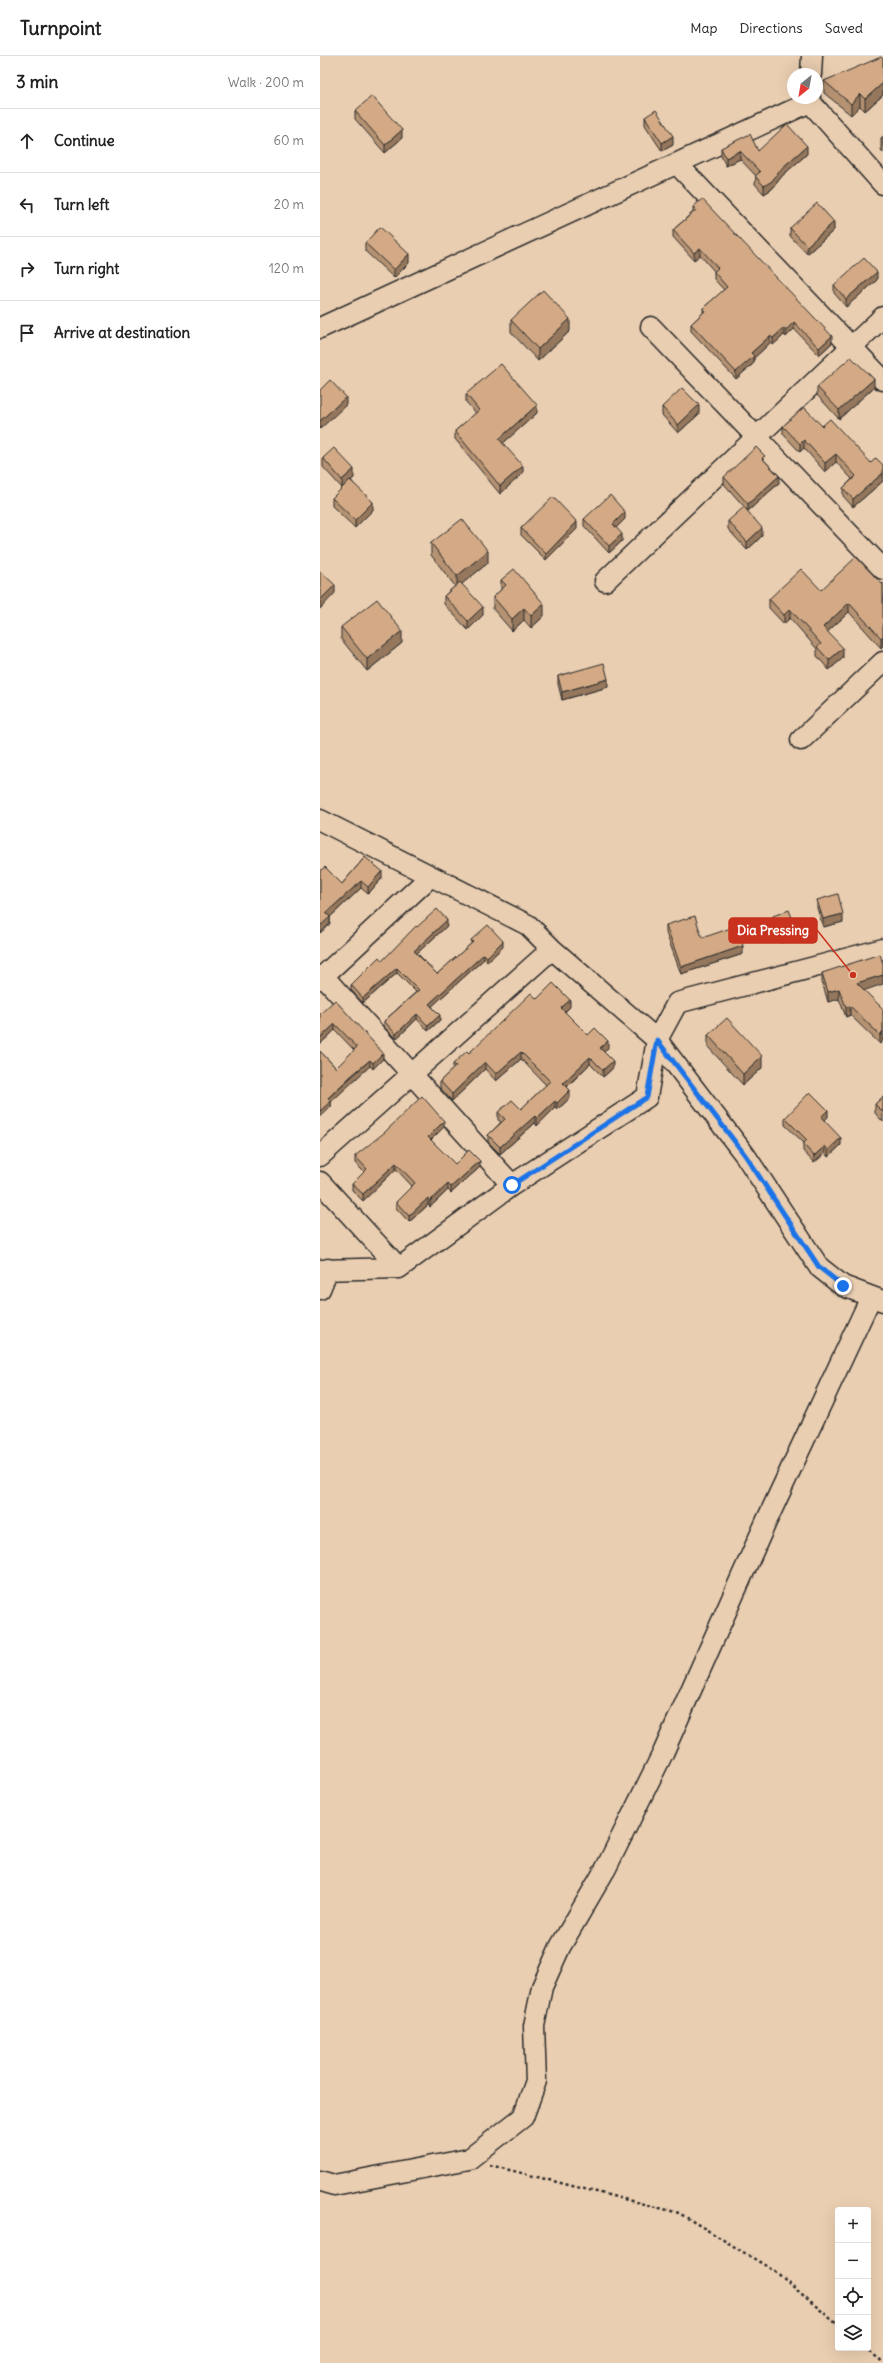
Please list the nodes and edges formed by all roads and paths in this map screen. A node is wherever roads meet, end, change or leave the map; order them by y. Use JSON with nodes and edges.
{"nodes":[{"id":1,"x":812,"y":56,"type":"edge"},
{"id":2,"x":812,"y":68,"type":"edge"},
{"id":3,"x":802,"y":104,"type":"edge"},
{"id":4,"x":813,"y":104,"type":"edge"},
{"id":5,"x":676,"y":164,"type":"junction"},
{"id":6,"x":883,"y":184,"type":"edge"},
{"id":7,"x":883,"y":317,"type":"edge"},
{"id":8,"x":651,"y":327,"type":"dead end"},
{"id":9,"x":320,"y":328,"type":"edge"},
{"id":10,"x":852,"y":347,"type":"junction"},
{"id":11,"x":883,"y":380,"type":"edge"},
{"id":12,"x":757,"y":437,"type":"junction"},
{"id":13,"x":883,"y":569,"type":"edge"},
{"id":14,"x":605,"y":581,"type":"dead end"},
{"id":15,"x":883,"y":662,"type":"edge"},
{"id":16,"x":801,"y":740,"type":"dead end"},
{"id":17,"x":320,"y":820,"type":"edge"},
{"id":18,"x":431,"y":876,"type":"junction"},
{"id":19,"x":552,"y":950,"type":"junction"},
{"id":20,"x":880,"y":954,"type":"edge"},
{"id":21,"x":321,"y":978,"type":"edge"},
{"id":22,"x":657,"y":1040,"type":"junction"},
{"id":23,"x":412,"y":1074,"type":"junction"},
{"id":24,"x":320,"y":1156,"type":"edge"},
{"id":25,"x":320,"y":1182,"type":"edge"},
{"id":26,"x":512,"y":1185,"type":"junction"},
{"id":27,"x":399,"y":1268,"type":"junction"},
{"id":28,"x":324,"y":1270,"type":"edge"},
{"id":29,"x":320,"y":1290,"type":"edge"},
{"id":30,"x":877,"y":1299,"type":"edge"},
{"id":31,"x":469,"y":2159,"type":"junction"},
{"id":32,"x":320,"y":2181,"type":"edge"},
{"id":33,"x":835,"y":2322,"type":"edge"},
{"id":34,"x":869,"y":2351,"type":"edge"},
{"id":35,"x":883,"y":2362,"type":"edge"}],
"edges":[{"from":1,"to":2,"type":"street"},
{"from":3,"to":5,"type":"street"},
{"from":4,"to":6,"type":"street"},
{"from":5,"to":9,"type":"street"},
{"from":5,"to":10,"type":"street"},
{"from":7,"to":10,"type":"street"},
{"from":8,"to":12,"type":"street"},
{"from":10,"to":11,"type":"street"},
{"from":10,"to":12,"type":"street"},
{"from":12,"to":13,"type":"street"},
{"from":12,"to":14,"type":"street"},
{"from":15,"to":16,"type":"street"},
{"from":17,"to":18,"type":"street"},
{"from":18,"to":19,"type":"street"},
{"from":18,"to":21,"type":"street"},
{"from":19,"to":22,"type":"street"},
{"from":19,"to":23,"type":"street"},
{"from":20,"to":22,"type":"street"},
{"from":21,"to":23,"type":"street"},
{"from":22,"to":26,"type":"street"},
{"from":22,"to":30,"type":"street"},
{"from":23,"to":24,"type":"street"},
{"from":23,"to":26,"type":"street"},
{"from":25,"to":27,"type":"street"},
{"from":26,"to":27,"type":"street"},
{"from":27,"to":28,"type":"street"},
{"from":28,"to":29,"type":"street"},
{"from":30,"to":31,"type":"street"},
{"from":31,"to":32,"type":"street"},
{"from":31,"to":33,"type":"path"},
{"from":34,"to":35,"type":"path"}]}
